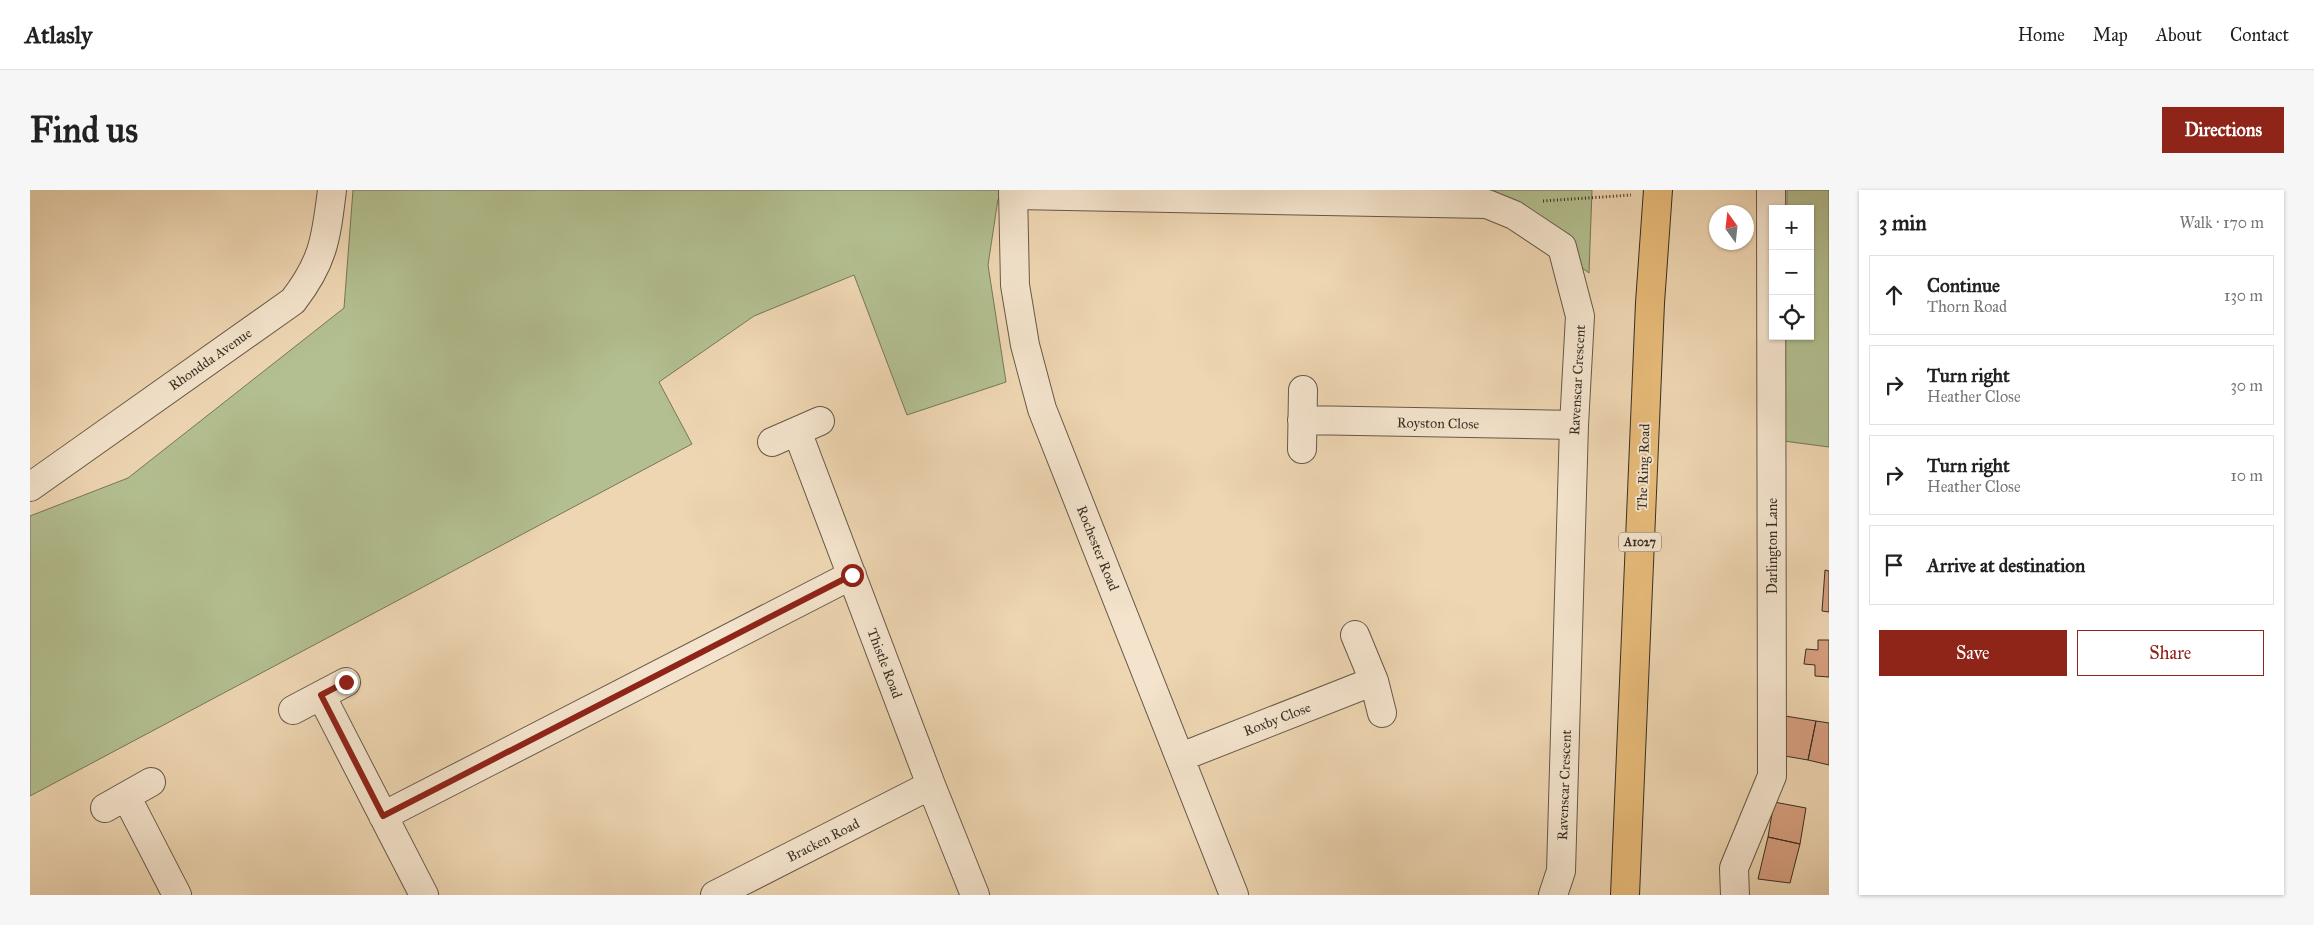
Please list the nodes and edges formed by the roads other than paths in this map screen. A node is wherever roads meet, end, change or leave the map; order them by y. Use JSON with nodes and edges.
{"nodes":[{"id":1,"x":332,"y":190,"type":"edge"},
{"id":2,"x":1771,"y":190,"type":"edge"},
{"id":3,"x":1658,"y":191,"type":"edge"},
{"id":4,"x":1013,"y":192,"type":"edge"},
{"id":5,"x":1303,"y":390,"type":"dead end"},
{"id":6,"x":1302,"y":420,"type":"junction"},
{"id":7,"x":1574,"y":426,"type":"junction"},
{"id":8,"x":772,"y":442,"type":"dead end"},
{"id":9,"x":1302,"y":450,"type":"dead end"},
{"id":10,"x":30,"y":487,"type":"edge"},
{"id":11,"x":852,"y":575,"type":"junction"},
{"id":12,"x":1356,"y":635,"type":"dead end"},
{"id":13,"x":1374,"y":681,"type":"junction"},
{"id":14,"x":346,"y":682,"type":"dead end"},
{"id":15,"x":321,"y":695,"type":"junction"},
{"id":16,"x":293,"y":710,"type":"dead end"},
{"id":17,"x":1382,"y":713,"type":"dead end"},
{"id":18,"x":1181,"y":757,"type":"junction"},
{"id":19,"x":150,"y":782,"type":"dead end"},
{"id":20,"x":930,"y":785,"type":"junction"},
{"id":21,"x":383,"y":816,"type":"junction"},
{"id":22,"x":177,"y":895,"type":"edge"},
{"id":23,"x":424,"y":895,"type":"edge"},
{"id":24,"x":715,"y":895,"type":"edge"},
{"id":25,"x":975,"y":895,"type":"edge"},
{"id":26,"x":1234,"y":895,"type":"edge"},
{"id":27,"x":1552,"y":895,"type":"edge"},
{"id":28,"x":1625,"y":895,"type":"edge"},
{"id":29,"x":1735,"y":895,"type":"edge"}],
"edges":[{"from":1,"to":10,"type":"street","name":"Rhondda Avenue"},
{"from":2,"to":29,"type":"street","name":"Darlington Lane"},
{"from":3,"to":28,"type":"main road","name":"The Ring Road","number":"A1027"},
{"from":4,"to":7,"type":"street","name":"Ravenscar Crescent"},
{"from":4,"to":18,"type":"street","name":"Rochester Road"},
{"from":5,"to":6,"type":"street"},
{"from":6,"to":7,"type":"street","name":"Royston Close"},
{"from":6,"to":9,"type":"street"},
{"from":7,"to":27,"type":"street","name":"Ravenscar Crescent"},
{"from":8,"to":11,"type":"street","name":"Thistle Road"},
{"from":11,"to":20,"type":"street","name":"Thistle Road"},
{"from":11,"to":21,"type":"street"},
{"from":12,"to":13,"type":"street"},
{"from":13,"to":17,"type":"street"},
{"from":13,"to":18,"type":"street","name":"Roxby Close"},
{"from":14,"to":15,"type":"street"},
{"from":15,"to":16,"type":"street"},
{"from":15,"to":21,"type":"street"},
{"from":18,"to":26,"type":"street","name":"Rochester Road"},
{"from":19,"to":22,"type":"street"},
{"from":20,"to":24,"type":"street","name":"Bracken Road"},
{"from":20,"to":25,"type":"street","name":"Thistle Road"},
{"from":21,"to":23,"type":"street"}]}
